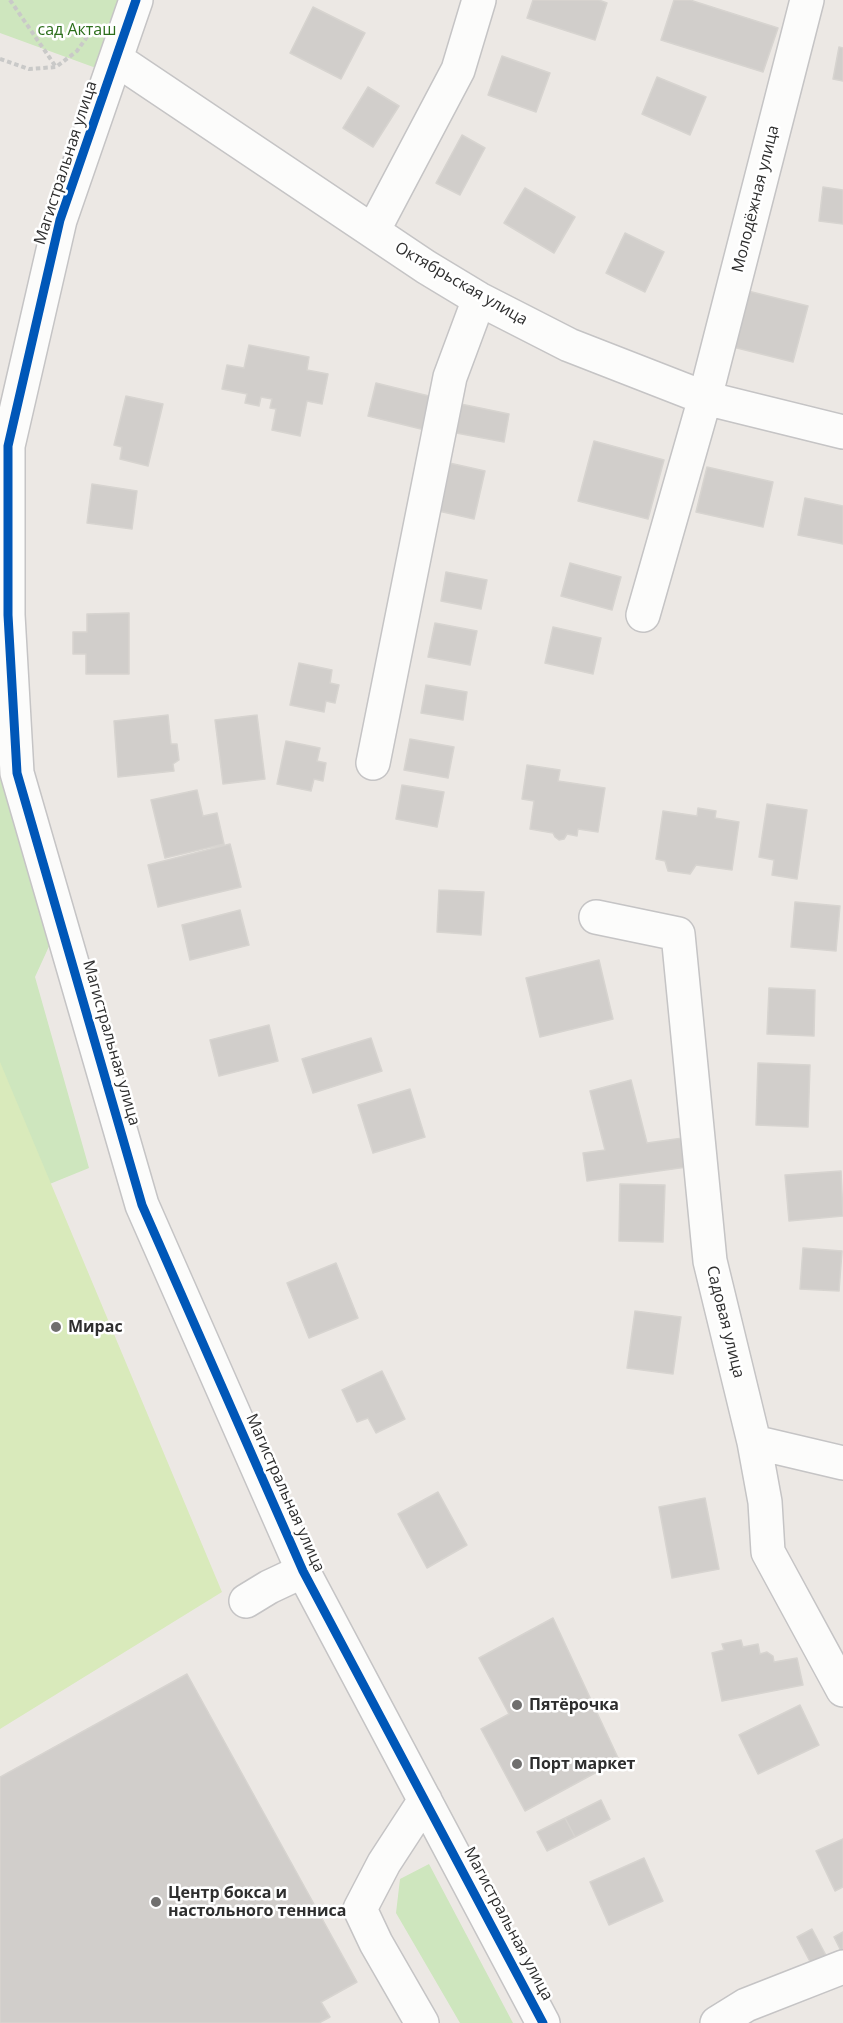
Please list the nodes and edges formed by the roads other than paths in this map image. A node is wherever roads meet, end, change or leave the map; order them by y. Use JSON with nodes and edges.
{"nodes":[{"id":1,"x":136,"y":0,"type":"edge"},
{"id":2,"x":479,"y":0,"type":"edge"},
{"id":3,"x":807,"y":0,"type":"edge"},
{"id":4,"x":116,"y":59,"type":"junction"},
{"id":5,"x":373,"y":231,"type":"junction"},
{"id":6,"x":479,"y":299,"type":"junction"},
{"id":7,"x":705,"y":398,"type":"junction"},
{"id":8,"x":843,"y":432,"type":"edge"},
{"id":9,"x":643,"y":615,"type":"dead end"},
{"id":10,"x":373,"y":763,"type":"dead end"},
{"id":11,"x":9,"y":773,"type":"edge"},
{"id":12,"x":596,"y":917,"type":"dead end"},
{"id":13,"x":754,"y":1442,"type":"junction"},
{"id":14,"x":843,"y":1463,"type":"edge"},
{"id":15,"x":303,"y":1571,"type":"junction"},
{"id":16,"x":246,"y":1601,"type":"dead end"},
{"id":17,"x":843,"y":1690,"type":"edge"},
{"id":18,"x":425,"y":1800,"type":"junction"},
{"id":19,"x":843,"y":1967,"type":"edge"},
{"id":20,"x":423,"y":2023,"type":"edge"},
{"id":21,"x":543,"y":2023,"type":"edge"},
{"id":22,"x":717,"y":2023,"type":"edge"}],
"edges":[{"from":1,"to":4,"type":"street","name":"Магистральная улица"},
{"from":2,"to":5,"type":"street"},
{"from":3,"to":7,"type":"street","name":"Молодёжная улица"},
{"from":4,"to":5,"type":"street","name":"Октябрьская улица"},
{"from":4,"to":11,"type":"street","name":"Магистральная улица"},
{"from":5,"to":6,"type":"street","name":"Октябрьская улица"},
{"from":6,"to":7,"type":"street","name":"Октябрьская улица"},
{"from":6,"to":10,"type":"street"},
{"from":7,"to":8,"type":"street","name":"Октябрьская улица"},
{"from":7,"to":9,"type":"street","name":"Молодёжная улица"},
{"from":11,"to":15,"type":"street","name":"Магистральная улица"},
{"from":12,"to":13,"type":"street","name":"Садовая улица"},
{"from":13,"to":14,"type":"street"},
{"from":13,"to":17,"type":"street","name":"Садовая улица"},
{"from":15,"to":16,"type":"street"},
{"from":15,"to":18,"type":"street","name":"Магистральная улица"},
{"from":18,"to":20,"type":"street"},
{"from":18,"to":21,"type":"street","name":"Магистральная улица"},
{"from":19,"to":22,"type":"street"}]}
